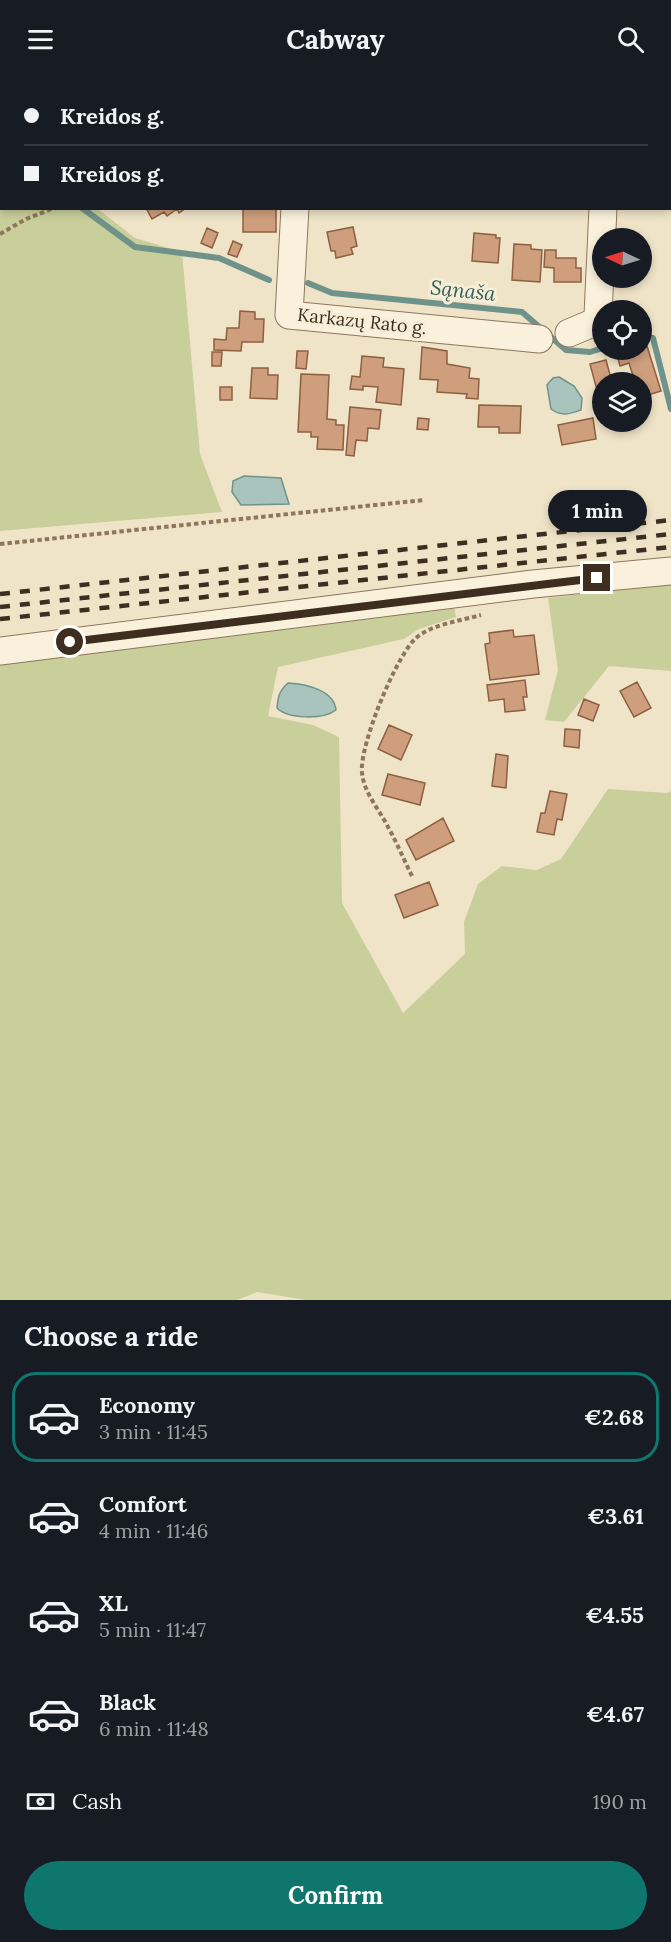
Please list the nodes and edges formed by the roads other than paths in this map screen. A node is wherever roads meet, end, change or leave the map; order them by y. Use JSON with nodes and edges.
{"nodes":[{"id":1,"x":295,"y":210,"type":"edge"},
{"id":2,"x":603,"y":210,"type":"edge"},
{"id":3,"x":569,"y":333,"type":"dead end"},
{"id":4,"x":539,"y":339,"type":"dead end"},
{"id":5,"x":671,"y":571,"type":"edge"},
{"id":6,"x":0,"y":651,"type":"edge"}],
"edges":[{"from":1,"to":4,"type":"street","name":"Karkazų Rato g."},
{"from":2,"to":3,"type":"street"},
{"from":5,"to":6,"type":"street"}]}
